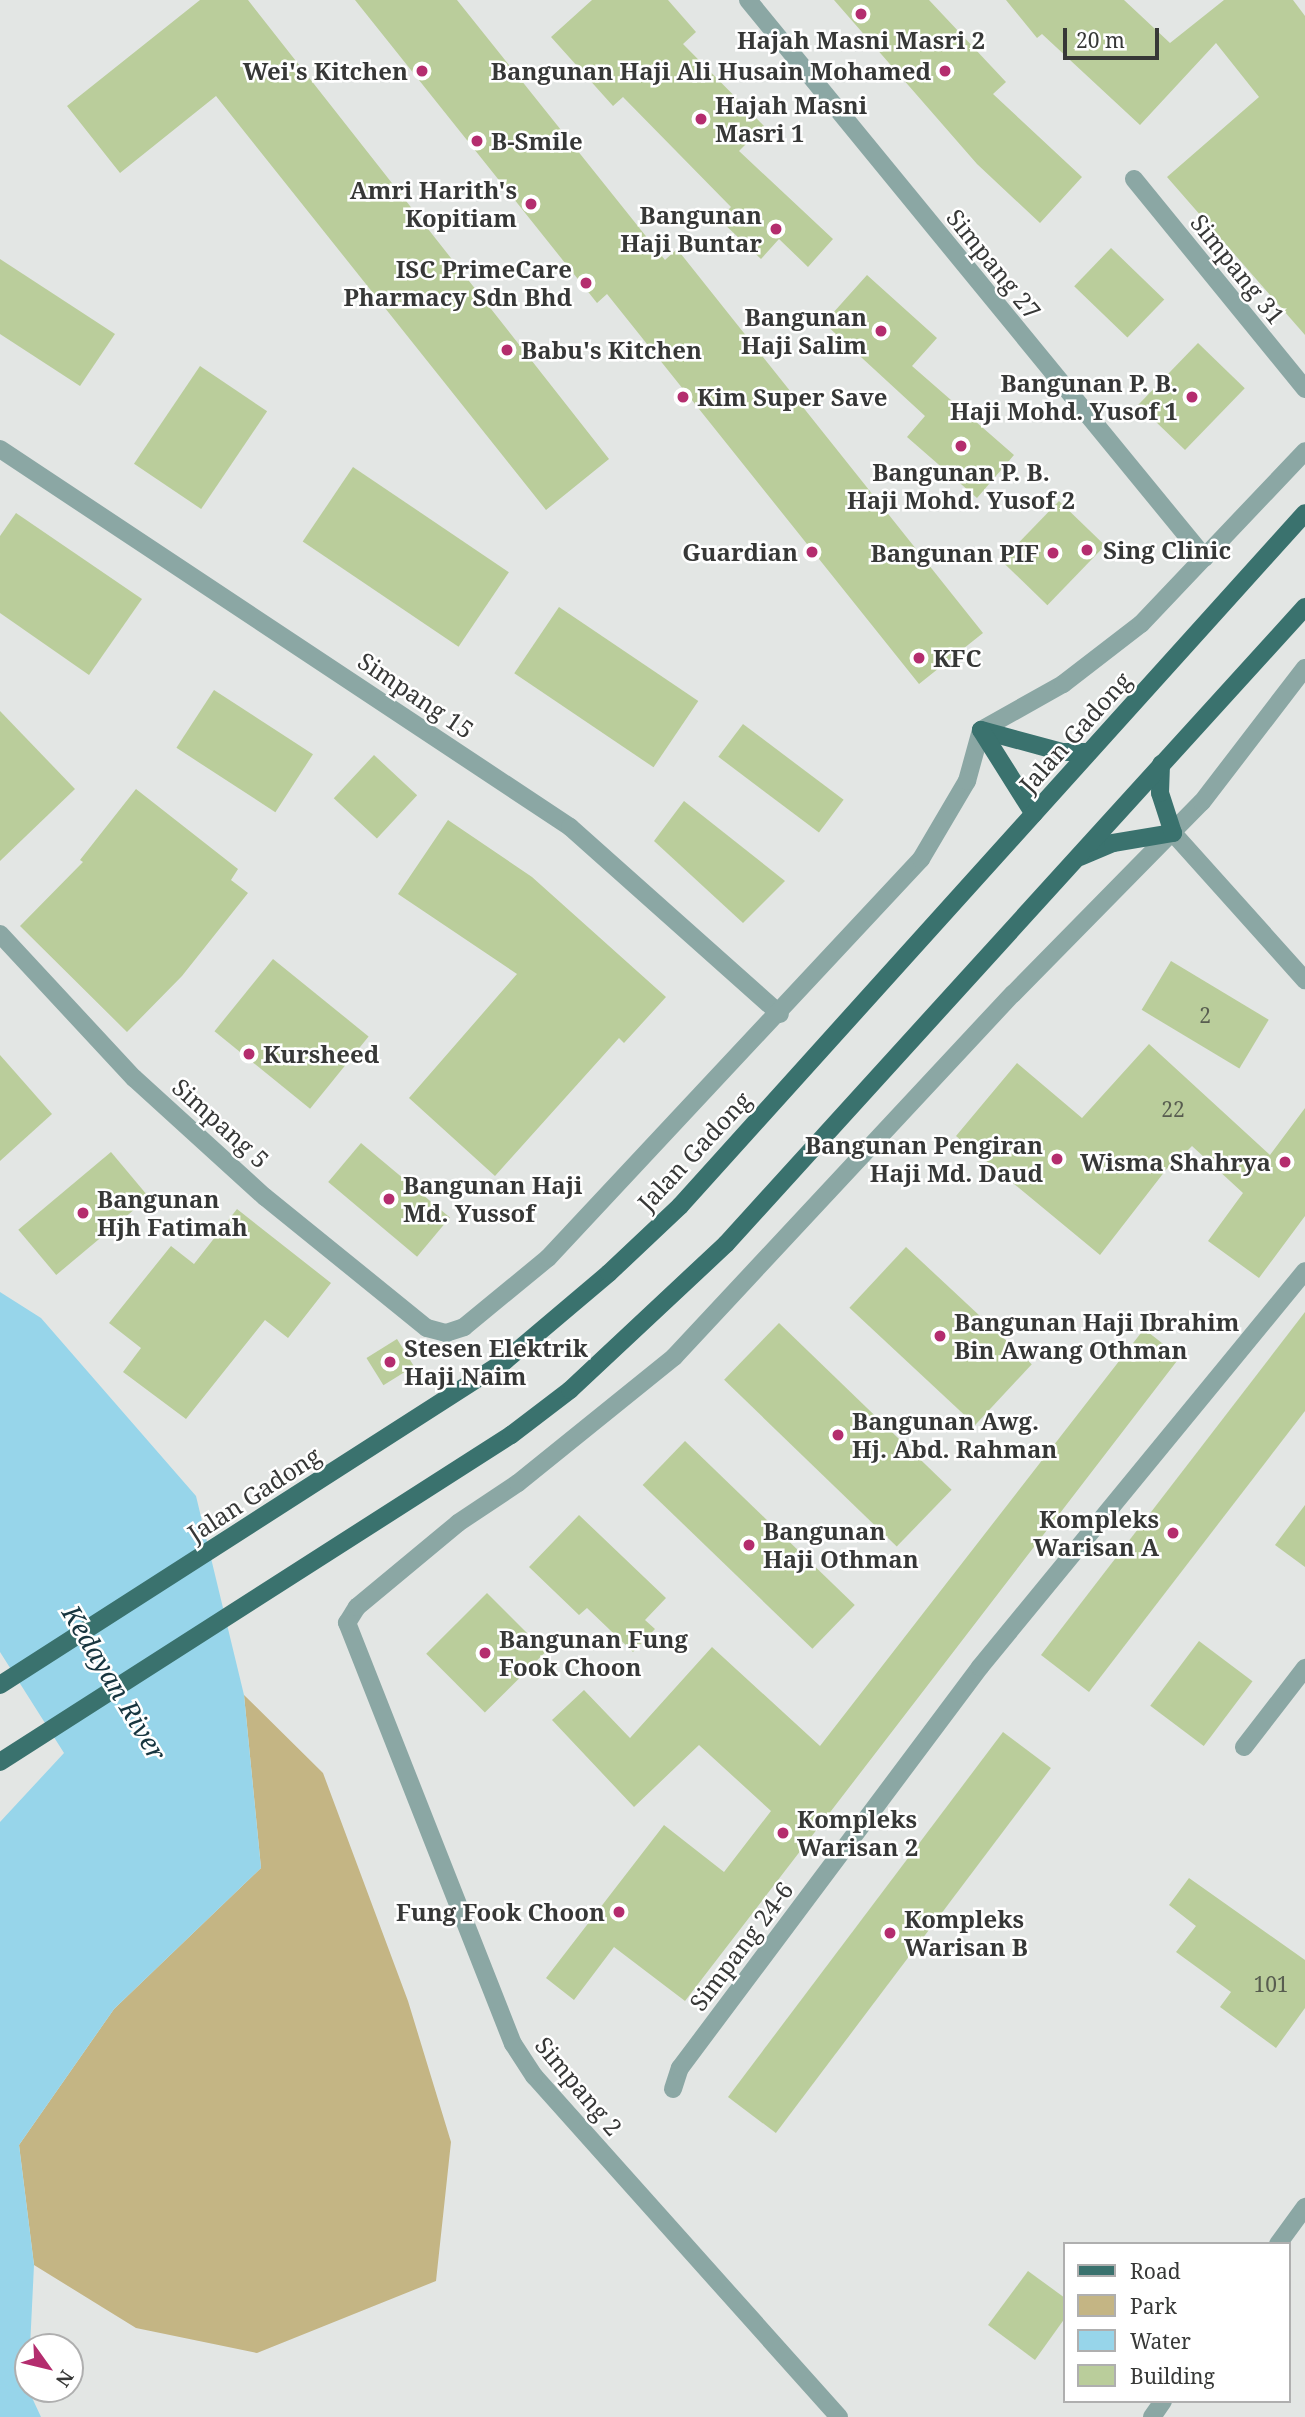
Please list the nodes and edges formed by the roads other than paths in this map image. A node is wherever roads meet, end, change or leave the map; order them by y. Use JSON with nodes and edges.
{"nodes":[{"id":1,"x":748,"y":0,"type":"edge"},
{"id":2,"x":1134,"y":179,"type":"dead end"},
{"id":3,"x":1305,"y":389,"type":"edge"},
{"id":4,"x":0,"y":449,"type":"edge"},
{"id":5,"x":1305,"y":452,"type":"edge"},
{"id":6,"x":1305,"y":513,"type":"edge"},
{"id":7,"x":1205,"y":558,"type":"junction"},
{"id":8,"x":1305,"y":607,"type":"edge"},
{"id":9,"x":1305,"y":668,"type":"edge"},
{"id":10,"x":981,"y":730,"type":"junction"},
{"id":11,"x":1089,"y":752,"type":"junction"},
{"id":12,"x":1161,"y":764,"type":"junction"},
{"id":13,"x":1034,"y":814,"type":"junction"},
{"id":14,"x":1173,"y":833,"type":"junction"},
{"id":15,"x":1076,"y":859,"type":"junction"},
{"id":16,"x":0,"y":934,"type":"edge"},
{"id":17,"x":1305,"y":980,"type":"edge"},
{"id":18,"x":780,"y":1014,"type":"junction"},
{"id":19,"x":1305,"y":1271,"type":"edge"},
{"id":20,"x":1305,"y":1668,"type":"edge"},
{"id":21,"x":0,"y":1685,"type":"edge"},
{"id":22,"x":1244,"y":1747,"type":"dead end"},
{"id":23,"x":0,"y":1762,"type":"edge"},
{"id":24,"x":673,"y":2090,"type":"dead end"},
{"id":25,"x":1305,"y":2207,"type":"edge"},
{"id":26,"x":1279,"y":2242,"type":"edge"},
{"id":27,"x":839,"y":2417,"type":"edge"}],
"edges":[{"from":1,"to":7,"type":"street","name":"Simpang 27"},
{"from":2,"to":3,"type":"street","name":"Simpang 31"},
{"from":4,"to":18,"type":"street","name":"Simpang 15"},
{"from":5,"to":7,"type":"street"},
{"from":6,"to":11,"type":"main road","name":"Jalan Gadong"},
{"from":7,"to":10,"type":"street"},
{"from":8,"to":12,"type":"main road"},
{"from":9,"to":14,"type":"street"},
{"from":10,"to":11,"type":"main road"},
{"from":10,"to":13,"type":"main road"},
{"from":10,"to":18,"type":"street"},
{"from":11,"to":13,"type":"main road","name":"Jalan Gadong"},
{"from":12,"to":14,"type":"main road"},
{"from":12,"to":15,"type":"main road"},
{"from":13,"to":21,"type":"main road","name":"Jalan Gadong"},
{"from":14,"to":15,"type":"main road"},
{"from":14,"to":17,"type":"street"},
{"from":14,"to":27,"type":"street","name":"Simpang 2"},
{"from":15,"to":23,"type":"main road"},
{"from":16,"to":18,"type":"street","name":"Simpang 5"},
{"from":19,"to":24,"type":"street","name":"Simpang 24-6"},
{"from":20,"to":22,"type":"street"},
{"from":25,"to":26,"type":"street"}]}
